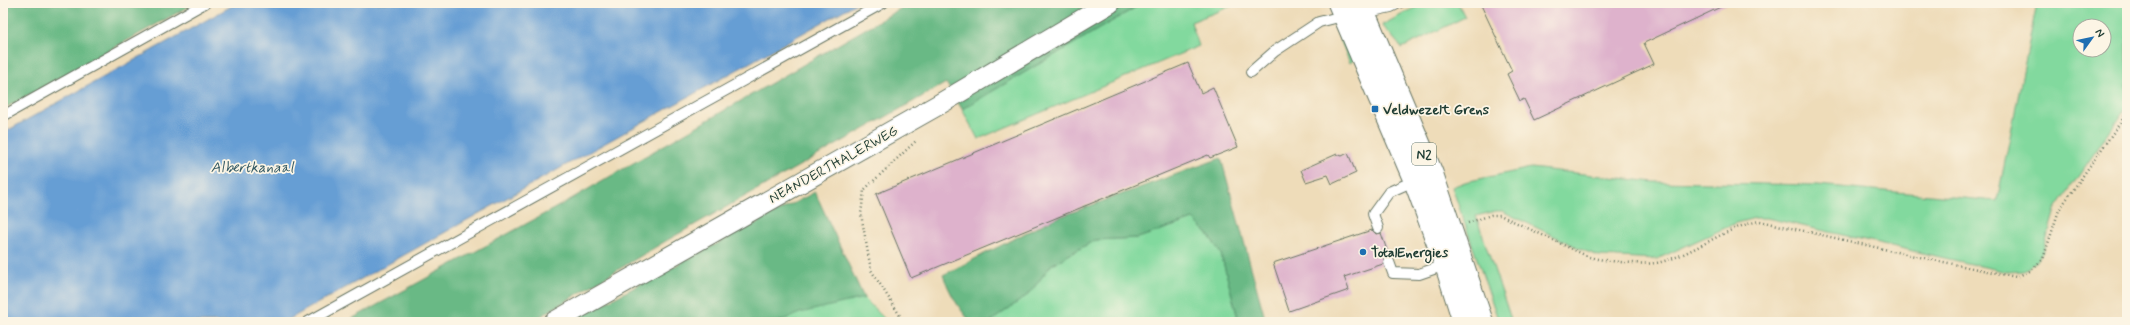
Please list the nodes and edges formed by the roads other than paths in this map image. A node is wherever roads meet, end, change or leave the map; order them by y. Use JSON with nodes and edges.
{"nodes":[{"id":1,"x":205,"y":3,"type":"edge"},
{"id":2,"x":883,"y":3,"type":"edge"},
{"id":3,"x":1110,"y":3,"type":"edge"},
{"id":4,"x":1399,"y":3,"type":"edge"},
{"id":5,"x":1352,"y":9,"type":"edge"},
{"id":6,"x":1251,"y":72,"type":"dead end"},
{"id":7,"x":3,"y":116,"type":"edge"},
{"id":8,"x":1424,"y":177,"type":"junction"},
{"id":9,"x":1378,"y":228,"type":"dead end"},
{"id":10,"x":1389,"y":262,"type":"dead end"},
{"id":11,"x":1454,"y":262,"type":"junction"},
{"id":12,"x":308,"y":322,"type":"edge"},
{"id":13,"x":554,"y":322,"type":"edge"},
{"id":14,"x":1464,"y":322,"type":"edge"},
{"id":15,"x":1482,"y":322,"type":"edge"}],
"edges":[{"from":1,"to":7,"type":"lane"},
{"from":2,"to":12,"type":"lane"},
{"from":3,"to":13,"type":"street","name":"NEANDERTHALERWEG"},
{"from":4,"to":5,"type":"lane"},
{"from":5,"to":6,"type":"lane"},
{"from":5,"to":8,"type":"main road","number":"N2"},
{"from":8,"to":9,"type":"lane"},
{"from":8,"to":11,"type":"main road","number":"N2"},
{"from":10,"to":11,"type":"lane"},
{"from":11,"to":14,"type":"main road","number":"N2"},
{"from":11,"to":15,"type":"main road","number":"N2"}]}
